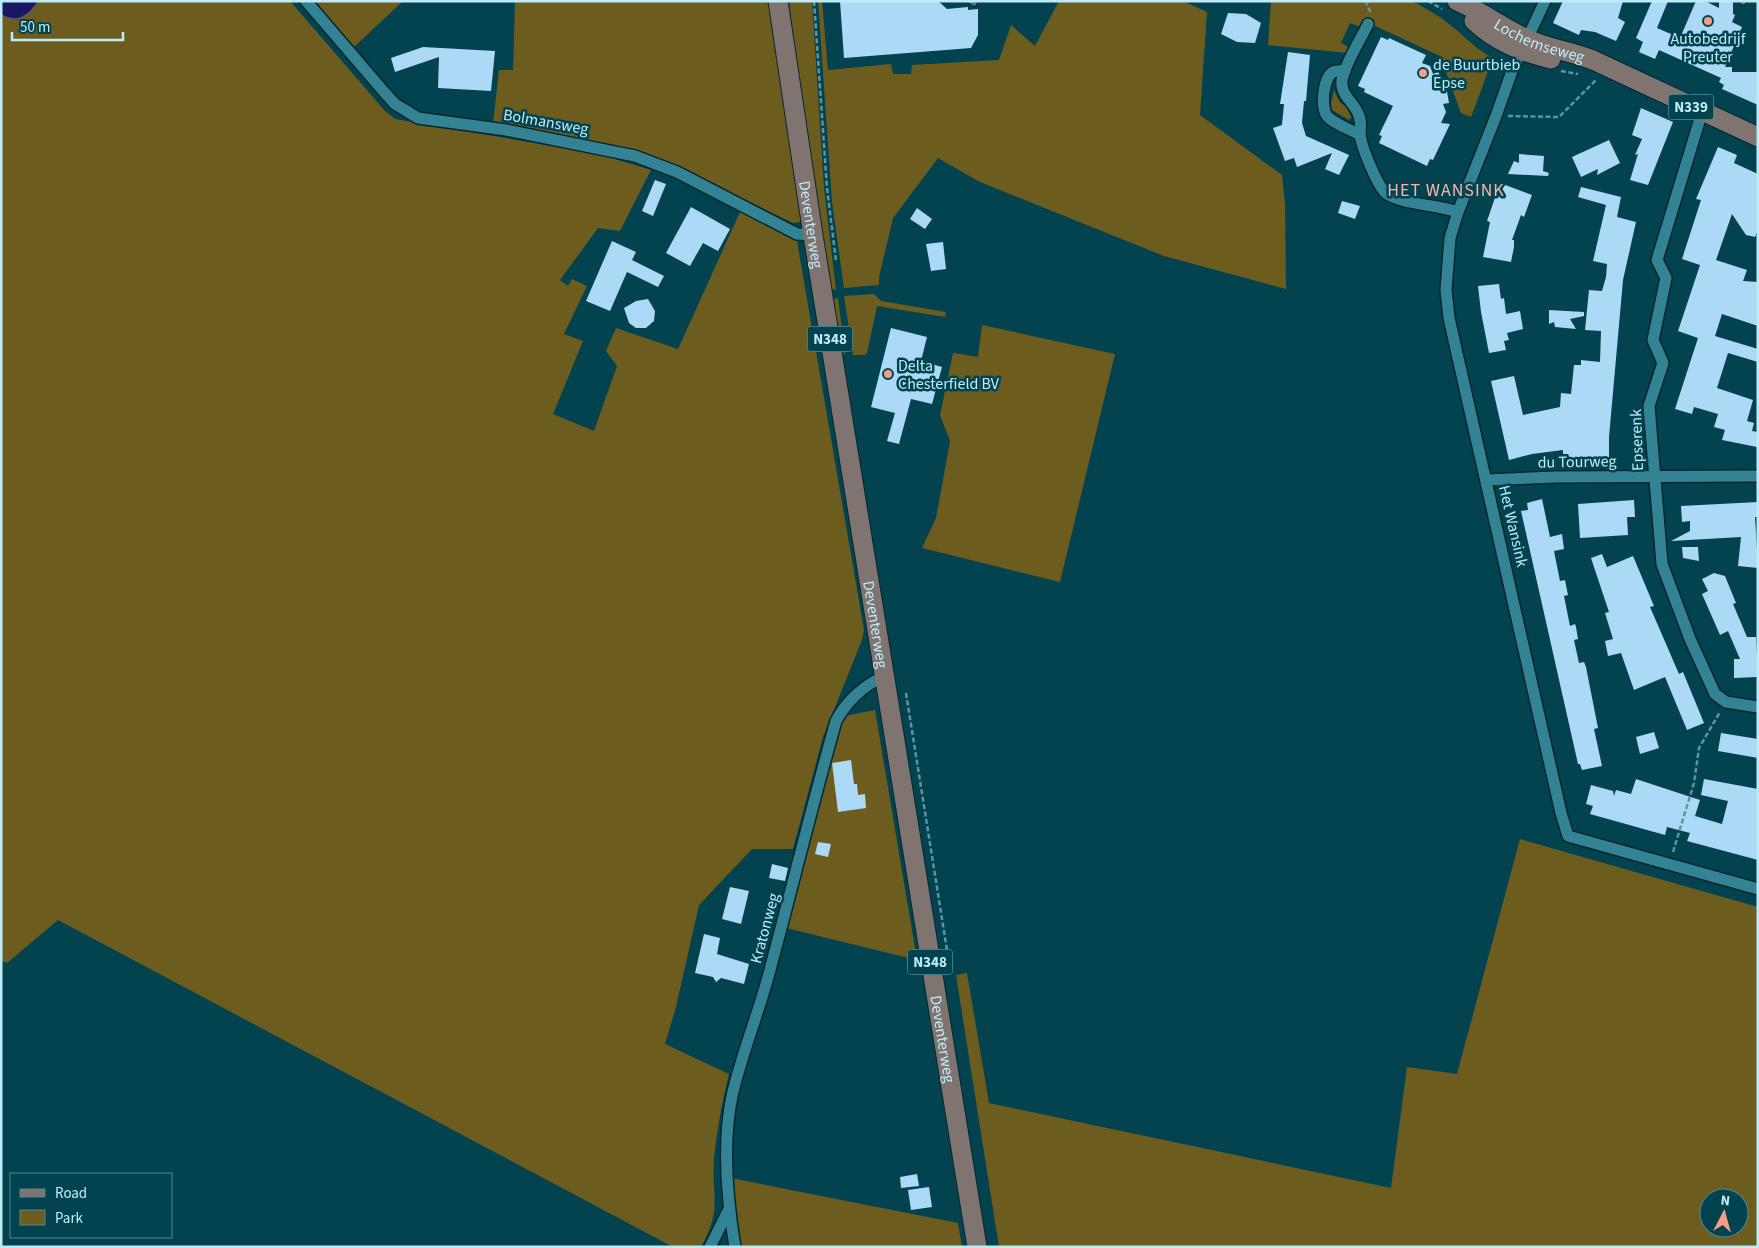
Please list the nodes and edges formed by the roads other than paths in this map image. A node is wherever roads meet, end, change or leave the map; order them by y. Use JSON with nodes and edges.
{"nodes":[{"id":1,"x":306,"y":1,"type":"edge"},
{"id":2,"x":778,"y":1,"type":"edge"},
{"id":3,"x":1545,"y":1,"type":"edge"},
{"id":4,"x":1452,"y":5,"type":"edge"},
{"id":5,"x":1368,"y":24,"type":"dead end"},
{"id":6,"x":1524,"y":45,"type":"junction"},
{"id":7,"x":1345,"y":71,"type":"junction"},
{"id":8,"x":1702,"y":112,"type":"junction"},
{"id":9,"x":1360,"y":134,"type":"junction"},
{"id":10,"x":1758,"y":137,"type":"edge"},
{"id":11,"x":1458,"y":212,"type":"junction"},
{"id":12,"x":813,"y":235,"type":"junction"},
{"id":13,"x":1653,"y":476,"type":"junction"},
{"id":14,"x":1758,"y":476,"type":"edge"},
{"id":15,"x":1487,"y":480,"type":"junction"},
{"id":16,"x":884,"y":677,"type":"junction"},
{"id":17,"x":1758,"y":707,"type":"edge"},
{"id":18,"x":1758,"y":889,"type":"edge"},
{"id":19,"x":729,"y":1209,"type":"junction"},
{"id":20,"x":710,"y":1247,"type":"edge"},
{"id":21,"x":735,"y":1247,"type":"edge"},
{"id":22,"x":977,"y":1247,"type":"edge"}],
"edges":[{"from":1,"to":12,"type":"street","name":"Bolmansweg"},
{"from":2,"to":12,"type":"main road","name":"Deventerweg","number":"N348"},
{"from":3,"to":6,"type":"street","name":"Het Wansink"},
{"from":4,"to":6,"type":"main road","name":"Lochemseweg","number":"N339"},
{"from":5,"to":7,"type":"street"},
{"from":6,"to":8,"type":"main road","name":"Lochemseweg","number":"N339"},
{"from":6,"to":11,"type":"street","name":"Het Wansink"},
{"from":7,"to":9,"type":"street"},
{"from":7,"to":9,"type":"street"},
{"from":8,"to":10,"type":"main road","name":"Lochemseweg","number":"N339"},
{"from":8,"to":13,"type":"street","name":"Epserenk"},
{"from":9,"to":11,"type":"street"},
{"from":11,"to":15,"type":"street","name":"Het Wansink"},
{"from":12,"to":16,"type":"main road","name":"Deventerweg","number":"N348"},
{"from":13,"to":14,"type":"street","name":"du Tourweg"},
{"from":13,"to":15,"type":"street","name":"du Tourweg"},
{"from":13,"to":17,"type":"street","name":"Epserenk"},
{"from":15,"to":18,"type":"street","name":"Het Wansink"},
{"from":16,"to":19,"type":"street","name":"Kratonweg"},
{"from":16,"to":22,"type":"main road","name":"Deventerweg","number":"N348"},
{"from":19,"to":20,"type":"street","name":"Kratonweg"},
{"from":19,"to":21,"type":"street","name":"Kratonweg"}]}
